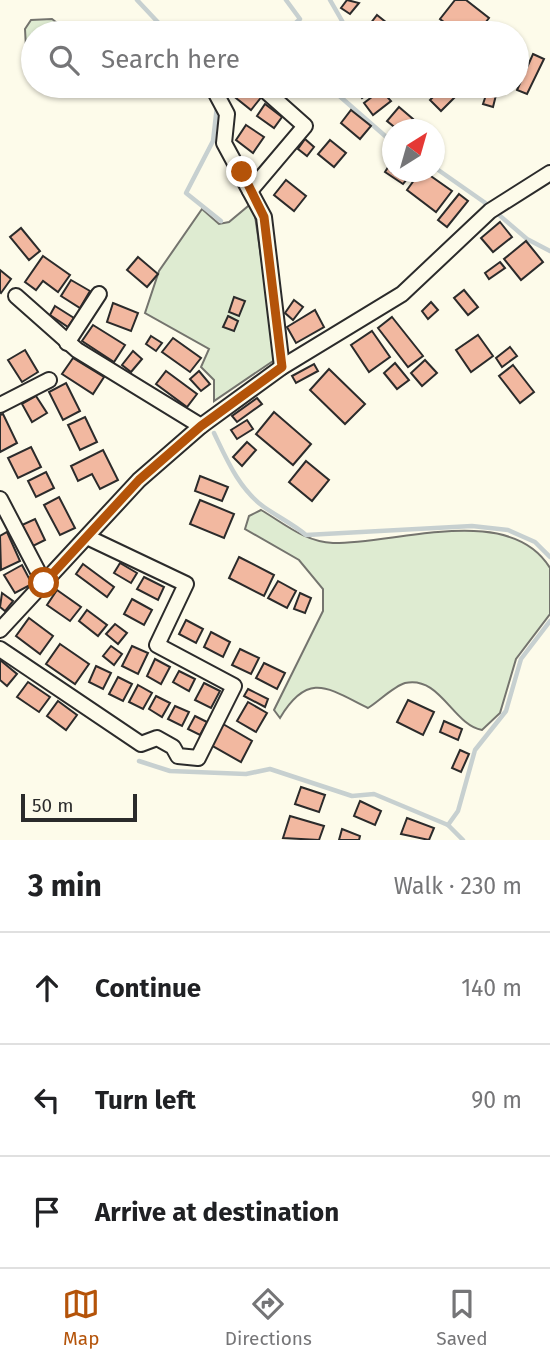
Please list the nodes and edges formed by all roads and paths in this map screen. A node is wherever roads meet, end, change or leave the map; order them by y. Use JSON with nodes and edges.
{"nodes":[{"id":1,"x":218,"y":98,"type":"edge"},
{"id":2,"x":274,"y":98,"type":"edge"},
{"id":3,"x":550,"y":173,"type":"edge"},
{"id":4,"x":250,"y":191,"type":"junction"},
{"id":5,"x":99,"y":295,"type":"dead end"},
{"id":6,"x":16,"y":296,"type":"dead end"},
{"id":7,"x":67,"y":343,"type":"junction"},
{"id":8,"x":282,"y":367,"type":"junction"},
{"id":9,"x":49,"y":380,"type":"dead end"},
{"id":10,"x":0,"y":405,"type":"edge"},
{"id":11,"x":201,"y":426,"type":"junction"},
{"id":12,"x":0,"y":499,"type":"edge"},
{"id":13,"x":87,"y":537,"type":"junction"},
{"id":14,"x":44,"y":583,"type":"junction"},
{"id":15,"x":0,"y":630,"type":"edge"},
{"id":16,"x":0,"y":649,"type":"edge"}],
"edges":[{"from":1,"to":4,"type":"street"},
{"from":2,"to":4,"type":"street"},
{"from":3,"to":8,"type":"street"},
{"from":4,"to":8,"type":"street"},
{"from":5,"to":7,"type":"street"},
{"from":6,"to":7,"type":"street"},
{"from":7,"to":11,"type":"street"},
{"from":8,"to":11,"type":"street"},
{"from":9,"to":10,"type":"street"},
{"from":11,"to":13,"type":"street"},
{"from":12,"to":14,"type":"street"},
{"from":13,"to":14,"type":"street"},
{"from":13,"to":16,"type":"street"},
{"from":14,"to":15,"type":"street"}]}
